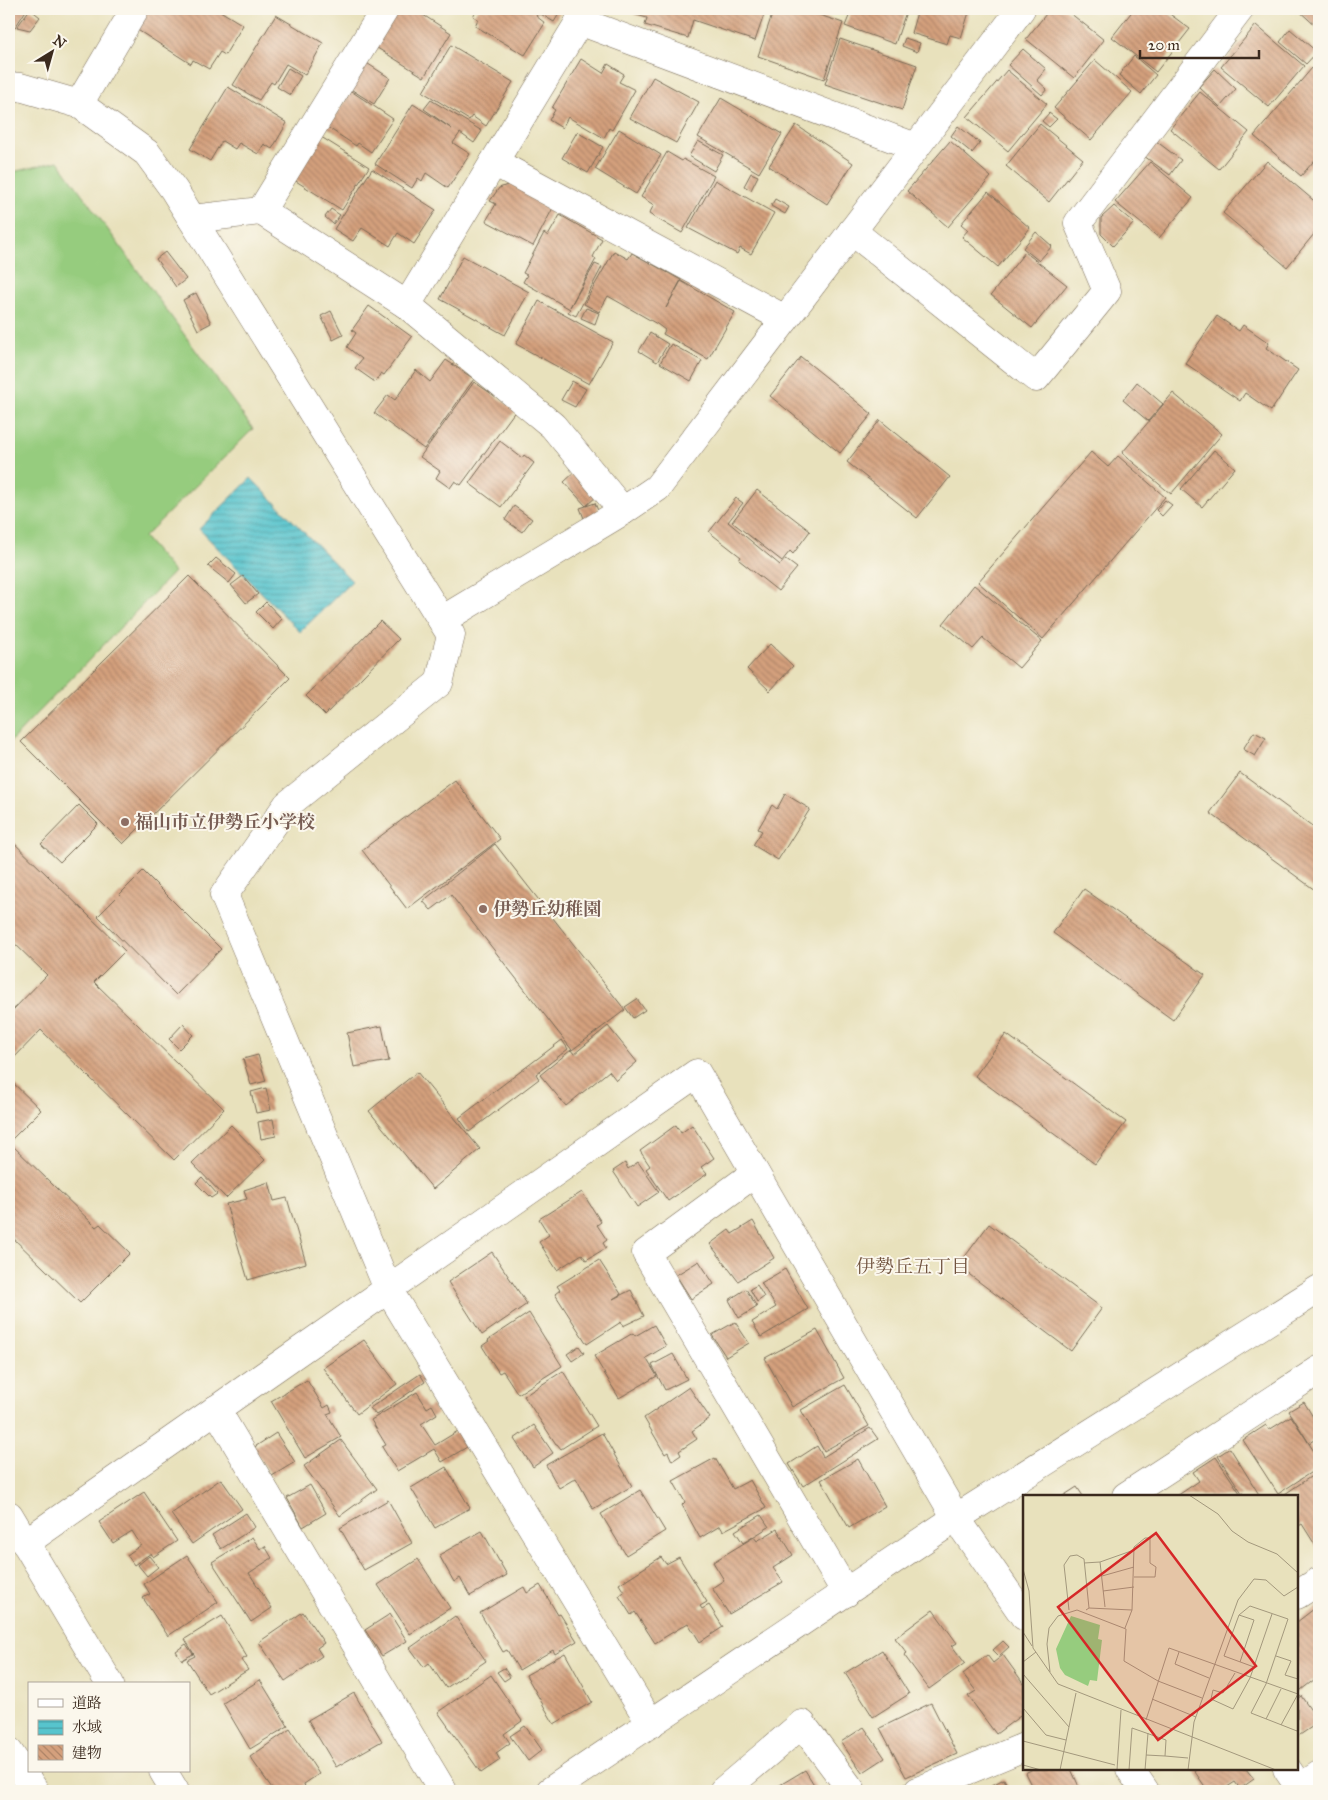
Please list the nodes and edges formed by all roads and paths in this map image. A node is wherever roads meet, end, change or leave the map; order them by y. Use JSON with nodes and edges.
{"nodes":[{"id":1,"x":136,"y":9,"type":"edge"},
{"id":2,"x":386,"y":9,"type":"edge"},
{"id":3,"x":1021,"y":9,"type":"edge"},
{"id":4,"x":1240,"y":9,"type":"edge"},
{"id":5,"x":583,"y":15,"type":"edge"},
{"id":6,"x":9,"y":86,"type":"edge"},
{"id":7,"x":79,"y":104,"type":"junction"},
{"id":8,"x":916,"y":147,"type":"junction"},
{"id":9,"x":494,"y":162,"type":"junction"},
{"id":10,"x":261,"y":211,"type":"junction"},
{"id":11,"x":192,"y":219,"type":"junction"},
{"id":12,"x":852,"y":231,"type":"junction"},
{"id":13,"x":407,"y":305,"type":"junction"},
{"id":14,"x":785,"y":319,"type":"junction"},
{"id":15,"x":623,"y":511,"type":"junction"},
{"id":16,"x":442,"y":620,"type":"junction"},
{"id":17,"x":756,"y":1173,"type":"junction"},
{"id":18,"x":388,"y":1289,"type":"junction"},
{"id":19,"x":1319,"y":1289,"type":"edge"},
{"id":20,"x":1319,"y":1370,"type":"edge"},
{"id":21,"x":216,"y":1409,"type":"junction"},
{"id":22,"x":1128,"y":1495,"type":"edge"},
{"id":23,"x":9,"y":1515,"type":"edge"},
{"id":24,"x":956,"y":1518,"type":"junction"},
{"id":25,"x":25,"y":1543,"type":"junction"},
{"id":26,"x":1319,"y":1580,"type":"edge"},
{"id":27,"x":846,"y":1593,"type":"junction"},
{"id":28,"x":1298,"y":1595,"type":"edge"},
{"id":29,"x":1023,"y":1615,"type":"edge"},
{"id":30,"x":109,"y":1682,"type":"edge"},
{"id":31,"x":651,"y":1724,"type":"junction"},
{"id":32,"x":1023,"y":1747,"type":"edge"},
{"id":33,"x":9,"y":1752,"type":"edge"},
{"id":34,"x":1131,"y":1770,"type":"edge"},
{"id":35,"x":164,"y":1772,"type":"edge"},
{"id":36,"x":35,"y":1791,"type":"edge"},
{"id":37,"x":175,"y":1791,"type":"edge"},
{"id":38,"x":444,"y":1791,"type":"edge"},
{"id":39,"x":550,"y":1791,"type":"edge"},
{"id":40,"x":723,"y":1791,"type":"edge"},
{"id":41,"x":852,"y":1791,"type":"edge"},
{"id":42,"x":918,"y":1791,"type":"edge"},
{"id":43,"x":1146,"y":1791,"type":"edge"}],
"edges":[{"from":1,"to":7,"type":"street"},
{"from":2,"to":10,"type":"street"},
{"from":3,"to":8,"type":"street"},
{"from":4,"to":12,"type":"street"},
{"from":5,"to":8,"type":"street"},
{"from":5,"to":9,"type":"street"},
{"from":6,"to":7,"type":"street"},
{"from":7,"to":11,"type":"street"},
{"from":8,"to":12,"type":"street"},
{"from":9,"to":13,"type":"street"},
{"from":9,"to":14,"type":"street"},
{"from":10,"to":11,"type":"street"},
{"from":10,"to":13,"type":"street"},
{"from":11,"to":16,"type":"street"},
{"from":12,"to":14,"type":"street"},
{"from":13,"to":15,"type":"street"},
{"from":14,"to":15,"type":"street"},
{"from":15,"to":16,"type":"street"},
{"from":16,"to":18,"type":"street"},
{"from":17,"to":18,"type":"street"},
{"from":17,"to":24,"type":"street"},
{"from":17,"to":27,"type":"street"},
{"from":18,"to":21,"type":"street"},
{"from":18,"to":31,"type":"street"},
{"from":19,"to":24,"type":"street"},
{"from":20,"to":22,"type":"street"},
{"from":21,"to":25,"type":"street"},
{"from":21,"to":38,"type":"street"},
{"from":23,"to":25,"type":"street"},
{"from":24,"to":27,"type":"street"},
{"from":24,"to":29,"type":"street"},
{"from":25,"to":30,"type":"street"},
{"from":26,"to":28,"type":"street"},
{"from":27,"to":31,"type":"street"},
{"from":31,"to":39,"type":"street"},
{"from":32,"to":42,"type":"street"},
{"from":33,"to":36,"type":"street"},
{"from":34,"to":43,"type":"street"},
{"from":35,"to":37,"type":"street"},
{"from":40,"to":41,"type":"street"}]}
